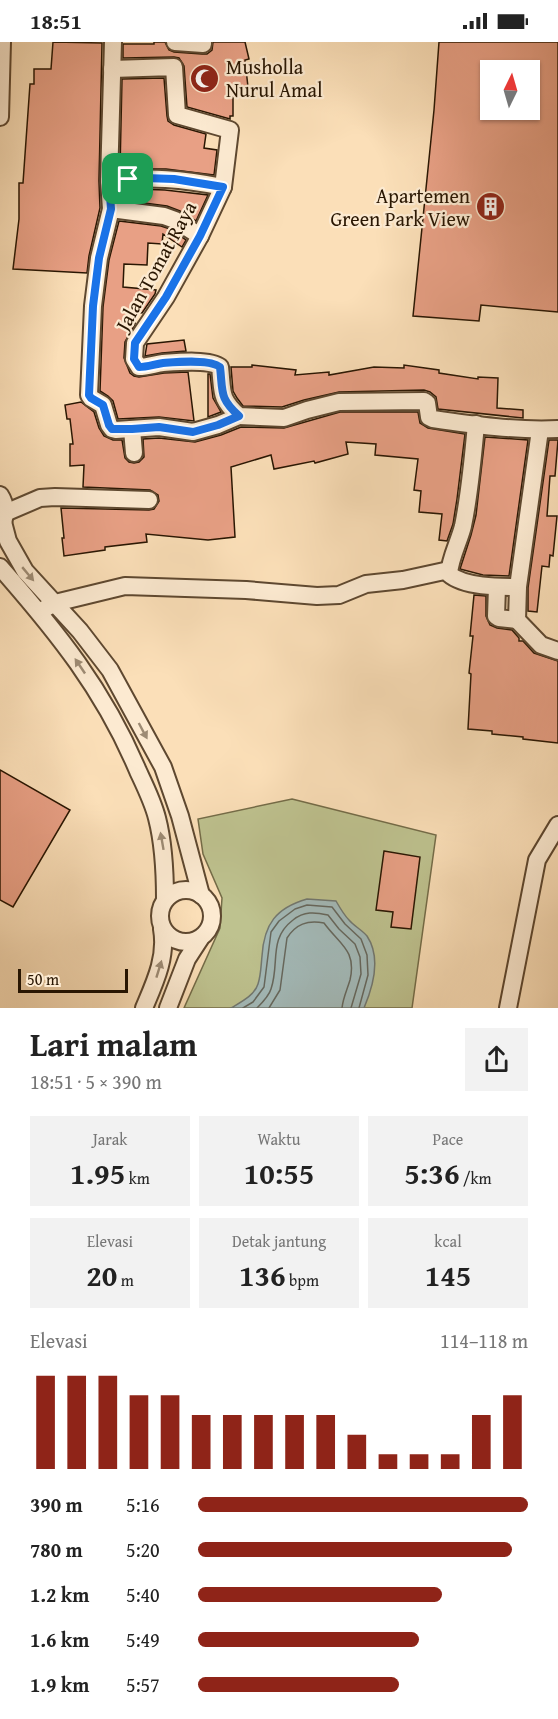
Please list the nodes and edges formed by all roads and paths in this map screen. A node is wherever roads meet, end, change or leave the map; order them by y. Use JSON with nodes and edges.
{"nodes":[{"id":1,"x":2,"y":42,"type":"edge"},
{"id":2,"x":175,"y":42,"type":"edge"},
{"id":3,"x":203,"y":42,"type":"edge"},
{"id":4,"x":118,"y":43,"type":"edge"},
{"id":5,"x":112,"y":69,"type":"junction"},
{"id":6,"x":0,"y":117,"type":"edge"},
{"id":7,"x":109,"y":181,"type":"junction"},
{"id":8,"x":223,"y":187,"type":"junction"},
{"id":9,"x":111,"y":209,"type":"junction"},
{"id":10,"x":200,"y":236,"type":"junction"},
{"id":11,"x":239,"y":416,"type":"junction"},
{"id":12,"x":476,"y":424,"type":"junction"},
{"id":13,"x":132,"y":429,"type":"junction"},
{"id":14,"x":558,"y":429,"type":"edge"},
{"id":15,"x":540,"y":430,"type":"junction"},
{"id":16,"x":134,"y":453,"type":"dead end"},
{"id":17,"x":0,"y":495,"type":"edge"},
{"id":18,"x":149,"y":500,"type":"dead end"},
{"id":19,"x":3,"y":521,"type":"edge"},
{"id":20,"x":0,"y":567,"type":"edge"},
{"id":21,"x":449,"y":570,"type":"junction"},
{"id":22,"x":497,"y":587,"type":"junction"},
{"id":23,"x":518,"y":587,"type":"junction"},
{"id":24,"x":55,"y":603,"type":"junction"},
{"id":25,"x":39,"y":612,"type":"junction"},
{"id":26,"x":517,"y":620,"type":"junction"},
{"id":27,"x":558,"y":651,"type":"edge"},
{"id":28,"x":558,"y":825,"type":"edge"},
{"id":29,"x":201,"y":894,"type":"junction"},
{"id":30,"x":165,"y":899,"type":"junction"},
{"id":31,"x":162,"y":928,"type":"junction"},
{"id":32,"x":200,"y":939,"type":"junction"},
{"id":33,"x":144,"y":1008,"type":"edge"},
{"id":34,"x":168,"y":1008,"type":"edge"},
{"id":35,"x":508,"y":1008,"type":"edge"}],
"edges":[{"from":1,"to":6,"type":"street"},
{"from":2,"to":3,"type":"street"},
{"from":4,"to":5,"type":"street"},
{"from":5,"to":7,"type":"street"},
{"from":5,"to":8,"type":"street","name":"Jalan Tomat Raya"},
{"from":7,"to":8,"type":"street"},
{"from":7,"to":9,"type":"street"},
{"from":8,"to":10,"type":"street","name":"Jalan Tomat Raya"},
{"from":9,"to":10,"type":"street"},
{"from":9,"to":13,"type":"street"},
{"from":10,"to":11,"type":"street","name":"Jalan Tomat Raya"},
{"from":11,"to":12,"type":"street"},
{"from":11,"to":13,"type":"street"},
{"from":12,"to":15,"type":"street"},
{"from":12,"to":21,"type":"street"},
{"from":13,"to":16,"type":"street"},
{"from":14,"to":15,"type":"street"},
{"from":15,"to":23,"type":"street"},
{"from":17,"to":19,"type":"street"},
{"from":18,"to":19,"type":"street"},
{"from":19,"to":24,"type":"street","one_way":true},
{"from":20,"to":25,"type":"street"},
{"from":21,"to":22,"type":"street"},
{"from":21,"to":24,"type":"street"},
{"from":22,"to":23,"type":"street"},
{"from":22,"to":26,"type":"street"},
{"from":23,"to":26,"type":"street"},
{"from":24,"to":25,"type":"street"},
{"from":24,"to":29,"type":"street","one_way":true},
{"from":30,"to":25,"type":"street","one_way":true},
{"from":26,"to":27,"type":"street"},
{"from":28,"to":35,"type":"street"},
{"from":29,"to":30,"type":"street"},
{"from":29,"to":32,"type":"street"},
{"from":30,"to":31,"type":"street"},
{"from":31,"to":32,"type":"street"},
{"from":33,"to":31,"type":"street","one_way":true},
{"from":32,"to":34,"type":"street"}]}
